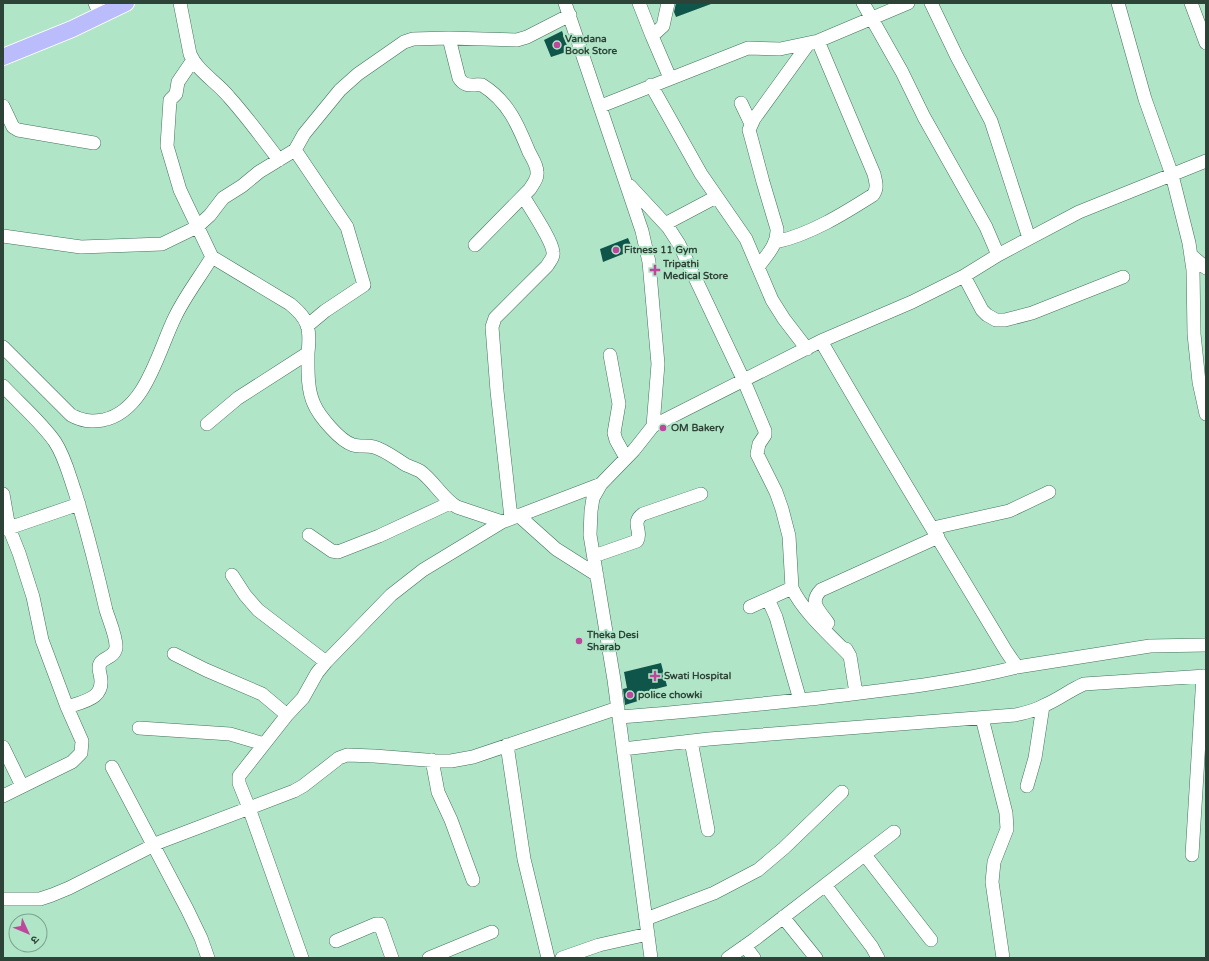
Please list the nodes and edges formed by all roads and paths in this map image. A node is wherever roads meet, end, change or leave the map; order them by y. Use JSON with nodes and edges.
{"nodes":[{"id":1,"x":126,"y":3,"type":"edge"},
{"id":2,"x":180,"y":3,"type":"edge"},
{"id":3,"x":639,"y":3,"type":"edge"},
{"id":4,"x":668,"y":3,"type":"edge"},
{"id":5,"x":863,"y":3,"type":"edge"},
{"id":6,"x":908,"y":3,"type":"edge"},
{"id":7,"x":931,"y":3,"type":"edge"},
{"id":8,"x":1118,"y":3,"type":"edge"},
{"id":9,"x":1191,"y":3,"type":"edge"},
{"id":10,"x":97,"y":9,"type":"edge"},
{"id":11,"x":567,"y":9,"type":"edge"},
{"id":12,"x":872,"y":19,"type":"junction"},
{"id":13,"x":1202,"y":20,"type":"edge"},
{"id":14,"x":652,"y":36,"type":"junction"},
{"id":15,"x":449,"y":38,"type":"junction"},
{"id":16,"x":813,"y":42,"type":"junction"},
{"id":17,"x":1206,"y":43,"type":"edge"},
{"id":18,"x":3,"y":57,"type":"edge"},
{"id":19,"x":193,"y":60,"type":"junction"},
{"id":20,"x":670,"y":78,"type":"junction"},
{"id":21,"x":651,"y":85,"type":"junction"},
{"id":22,"x":741,"y":103,"type":"dead end"},
{"id":23,"x":3,"y":106,"type":"edge"},
{"id":24,"x":600,"y":106,"type":"junction"},
{"id":25,"x":751,"y":124,"type":"junction"},
{"id":26,"x":94,"y":143,"type":"dead end"},
{"id":27,"x":295,"y":150,"type":"junction"},
{"id":28,"x":279,"y":160,"type":"junction"},
{"id":29,"x":1206,"y":161,"type":"edge"},
{"id":30,"x":1172,"y":175,"type":"junction"},
{"id":31,"x":626,"y":181,"type":"junction"},
{"id":32,"x":524,"y":196,"type":"junction"},
{"id":33,"x":716,"y":197,"type":"junction"},
{"id":34,"x":665,"y":224,"type":"junction"},
{"id":35,"x":197,"y":227,"type":"junction"},
{"id":36,"x":3,"y":236,"type":"edge"},
{"id":37,"x":1029,"y":238,"type":"junction"},
{"id":38,"x":776,"y":242,"type":"junction"},
{"id":39,"x":475,"y":245,"type":"dead end"},
{"id":40,"x":998,"y":255,"type":"junction"},
{"id":41,"x":1192,"y":256,"type":"junction"},
{"id":42,"x":212,"y":257,"type":"junction"},
{"id":43,"x":758,"y":267,"type":"junction"},
{"id":44,"x":1206,"y":268,"type":"edge"},
{"id":45,"x":964,"y":276,"type":"junction"},
{"id":46,"x":1123,"y":277,"type":"dead end"},
{"id":47,"x":307,"y":326,"type":"junction"},
{"id":48,"x":821,"y":341,"type":"junction"},
{"id":49,"x":3,"y":347,"type":"edge"},
{"id":50,"x":807,"y":349,"type":"junction"},
{"id":51,"x":308,"y":353,"type":"junction"},
{"id":52,"x":610,"y":355,"type":"dead end"},
{"id":53,"x":744,"y":381,"type":"junction"},
{"id":54,"x":3,"y":386,"type":"edge"},
{"id":55,"x":1206,"y":414,"type":"edge"},
{"id":56,"x":207,"y":424,"type":"dead end"},
{"id":57,"x":653,"y":426,"type":"junction"},
{"id":58,"x":626,"y":458,"type":"junction"},
{"id":59,"x":601,"y":484,"type":"junction"},
{"id":60,"x":1049,"y":492,"type":"dead end"},
{"id":61,"x":3,"y":494,"type":"edge"},
{"id":62,"x":701,"y":494,"type":"dead end"},
{"id":63,"x":450,"y":503,"type":"junction"},
{"id":64,"x":79,"y":504,"type":"junction"},
{"id":65,"x":510,"y":518,"type":"junction"},
{"id":66,"x":6,"y":529,"type":"edge"},
{"id":67,"x":935,"y":532,"type":"junction"},
{"id":68,"x":309,"y":535,"type":"dead end"},
{"id":69,"x":594,"y":556,"type":"junction"},
{"id":70,"x":232,"y":575,"type":"dead end"},
{"id":71,"x":597,"y":575,"type":"junction"},
{"id":72,"x":792,"y":588,"type":"junction"},
{"id":73,"x":768,"y":599,"type":"junction"},
{"id":74,"x":750,"y":607,"type":"dead end"},
{"id":75,"x":1206,"y":645,"type":"edge"},
{"id":76,"x":174,"y":654,"type":"dead end"},
{"id":77,"x":850,"y":656,"type":"junction"},
{"id":78,"x":326,"y":662,"type":"junction"},
{"id":79,"x":1017,"y":667,"type":"junction"},
{"id":80,"x":1204,"y":676,"type":"edge"},
{"id":81,"x":856,"y":694,"type":"junction"},
{"id":82,"x":800,"y":700,"type":"junction"},
{"id":83,"x":1043,"y":706,"type":"junction"},
{"id":84,"x":67,"y":707,"type":"junction"},
{"id":85,"x":618,"y":712,"type":"junction"},
{"id":86,"x":287,"y":715,"type":"junction"},
{"id":87,"x":982,"y":718,"type":"junction"},
{"id":88,"x":139,"y":728,"type":"dead end"},
{"id":89,"x":691,"y":741,"type":"junction"},
{"id":90,"x":1202,"y":741,"type":"edge"},
{"id":91,"x":264,"y":744,"type":"junction"},
{"id":92,"x":507,"y":745,"type":"junction"},
{"id":93,"x":3,"y":747,"type":"edge"},
{"id":94,"x":623,"y":750,"type":"junction"},
{"id":95,"x":432,"y":760,"type":"junction"},
{"id":96,"x":112,"y":766,"type":"dead end"},
{"id":97,"x":22,"y":786,"type":"junction"},
{"id":98,"x":1027,"y":786,"type":"dead end"},
{"id":99,"x":842,"y":792,"type":"dead end"},
{"id":100,"x":3,"y":796,"type":"edge"},
{"id":101,"x":249,"y":808,"type":"junction"},
{"id":102,"x":708,"y":830,"type":"dead end"},
{"id":103,"x":894,"y":832,"type":"dead end"},
{"id":104,"x":153,"y":845,"type":"junction"},
{"id":105,"x":865,"y":855,"type":"junction"},
{"id":106,"x":1192,"y":855,"type":"dead end"},
{"id":107,"x":473,"y":880,"type":"dead end"},
{"id":108,"x":825,"y":886,"type":"junction"},
{"id":109,"x":3,"y":899,"type":"edge"},
{"id":110,"x":783,"y":917,"type":"junction"},
{"id":111,"x":646,"y":918,"type":"junction"},
{"id":112,"x":492,"y":932,"type":"dead end"},
{"id":113,"x":648,"y":934,"type":"junction"},
{"id":114,"x":931,"y":940,"type":"dead end"},
{"id":115,"x":336,"y":941,"type":"dead end"},
{"id":116,"x":746,"y":946,"type":"junction"},
{"id":117,"x":585,"y":954,"type":"edge"},
{"id":118,"x":208,"y":958,"type":"edge"},
{"id":119,"x":302,"y":958,"type":"edge"},
{"id":120,"x":392,"y":958,"type":"edge"},
{"id":121,"x":429,"y":958,"type":"edge"},
{"id":122,"x":548,"y":958,"type":"edge"},
{"id":123,"x":562,"y":958,"type":"edge"},
{"id":124,"x":651,"y":958,"type":"edge"},
{"id":125,"x":728,"y":958,"type":"edge"},
{"id":126,"x":754,"y":958,"type":"edge"},
{"id":127,"x":816,"y":958,"type":"edge"},
{"id":128,"x":878,"y":958,"type":"edge"},
{"id":129,"x":1003,"y":958,"type":"edge"}],
"edges":[{"from":1,"to":10,"type":"main road"},
{"from":2,"to":19,"type":"street"},
{"from":3,"to":14,"type":"street"},
{"from":4,"to":14,"type":"street"},
{"from":5,"to":12,"type":"street"},
{"from":6,"to":12,"type":"street"},
{"from":7,"to":37,"type":"street"},
{"from":8,"to":30,"type":"street"},
{"from":9,"to":13,"type":"street"},
{"from":10,"to":18,"type":"main road"},
{"from":11,"to":15,"type":"street"},
{"from":11,"to":24,"type":"street"},
{"from":12,"to":16,"type":"street"},
{"from":12,"to":40,"type":"street"},
{"from":13,"to":17,"type":"street"},
{"from":14,"to":20,"type":"street"},
{"from":15,"to":27,"type":"street"},
{"from":15,"to":32,"type":"street"},
{"from":16,"to":20,"type":"street"},
{"from":16,"to":25,"type":"street"},
{"from":16,"to":38,"type":"street"},
{"from":19,"to":28,"type":"street"},
{"from":19,"to":35,"type":"street"},
{"from":20,"to":21,"type":"street"},
{"from":21,"to":24,"type":"street"},
{"from":21,"to":33,"type":"street"},
{"from":22,"to":25,"type":"street"},
{"from":23,"to":26,"type":"street"},
{"from":24,"to":31,"type":"street"},
{"from":25,"to":38,"type":"street"},
{"from":27,"to":28,"type":"street"},
{"from":27,"to":47,"type":"street"},
{"from":28,"to":35,"type":"street"},
{"from":29,"to":30,"type":"street"},
{"from":30,"to":37,"type":"street"},
{"from":30,"to":41,"type":"street"},
{"from":31,"to":34,"type":"street"},
{"from":31,"to":57,"type":"street"},
{"from":32,"to":39,"type":"street"},
{"from":32,"to":65,"type":"street"},
{"from":33,"to":34,"type":"street"},
{"from":33,"to":43,"type":"street"},
{"from":34,"to":53,"type":"street"},
{"from":35,"to":36,"type":"street"},
{"from":35,"to":42,"type":"street"},
{"from":37,"to":40,"type":"street"},
{"from":38,"to":43,"type":"street"},
{"from":40,"to":45,"type":"street"},
{"from":41,"to":44,"type":"street"},
{"from":41,"to":55,"type":"street"},
{"from":42,"to":47,"type":"street"},
{"from":42,"to":49,"type":"street"},
{"from":43,"to":50,"type":"street"},
{"from":45,"to":46,"type":"street"},
{"from":45,"to":48,"type":"street"},
{"from":47,"to":51,"type":"street"},
{"from":48,"to":50,"type":"street"},
{"from":48,"to":67,"type":"street"},
{"from":50,"to":53,"type":"street"},
{"from":51,"to":56,"type":"street"},
{"from":51,"to":63,"type":"street"},
{"from":52,"to":58,"type":"street"},
{"from":53,"to":57,"type":"street"},
{"from":53,"to":72,"type":"street"},
{"from":54,"to":64,"type":"street"},
{"from":57,"to":58,"type":"street"},
{"from":58,"to":59,"type":"street"},
{"from":59,"to":65,"type":"street"},
{"from":59,"to":69,"type":"street"},
{"from":60,"to":67,"type":"street"},
{"from":61,"to":66,"type":"street"},
{"from":62,"to":69,"type":"street"},
{"from":63,"to":65,"type":"street"},
{"from":63,"to":68,"type":"street"},
{"from":64,"to":66,"type":"street"},
{"from":64,"to":84,"type":"street"},
{"from":65,"to":71,"type":"street"},
{"from":65,"to":78,"type":"street"},
{"from":66,"to":84,"type":"street"},
{"from":67,"to":77,"type":"street"},
{"from":67,"to":79,"type":"street"},
{"from":69,"to":71,"type":"street"},
{"from":70,"to":78,"type":"street"},
{"from":71,"to":85,"type":"street"},
{"from":72,"to":73,"type":"street"},
{"from":72,"to":77,"type":"street"},
{"from":73,"to":74,"type":"street"},
{"from":73,"to":82,"type":"street"},
{"from":75,"to":79,"type":"street"},
{"from":76,"to":86,"type":"street"},
{"from":77,"to":81,"type":"street"},
{"from":78,"to":86,"type":"street"},
{"from":79,"to":81,"type":"street"},
{"from":80,"to":83,"type":"street"},
{"from":80,"to":90,"type":"street"},
{"from":81,"to":82,"type":"street"},
{"from":82,"to":85,"type":"street"},
{"from":83,"to":87,"type":"street"},
{"from":83,"to":98,"type":"street"},
{"from":84,"to":97,"type":"street"},
{"from":85,"to":92,"type":"street"},
{"from":85,"to":94,"type":"street"},
{"from":86,"to":91,"type":"street"},
{"from":87,"to":89,"type":"street"},
{"from":87,"to":129,"type":"street"},
{"from":88,"to":91,"type":"street"},
{"from":89,"to":94,"type":"street"},
{"from":89,"to":102,"type":"street"},
{"from":90,"to":106,"type":"street"},
{"from":91,"to":101,"type":"street"},
{"from":92,"to":95,"type":"street"},
{"from":92,"to":122,"type":"street"},
{"from":93,"to":97,"type":"street"},
{"from":94,"to":111,"type":"street"},
{"from":95,"to":101,"type":"street"},
{"from":95,"to":107,"type":"street"},
{"from":96,"to":104,"type":"street"},
{"from":97,"to":100,"type":"street"},
{"from":99,"to":111,"type":"street"},
{"from":101,"to":104,"type":"street"},
{"from":101,"to":119,"type":"street"},
{"from":103,"to":105,"type":"street"},
{"from":104,"to":109,"type":"street"},
{"from":104,"to":118,"type":"street"},
{"from":105,"to":108,"type":"street"},
{"from":105,"to":114,"type":"street"},
{"from":108,"to":110,"type":"street"},
{"from":108,"to":128,"type":"street"},
{"from":110,"to":116,"type":"street"},
{"from":110,"to":127,"type":"street"},
{"from":111,"to":113,"type":"street"},
{"from":112,"to":121,"type":"street"},
{"from":113,"to":117,"type":"street"},
{"from":113,"to":124,"type":"street"},
{"from":115,"to":120,"type":"street"},
{"from":116,"to":125,"type":"street"},
{"from":116,"to":126,"type":"street"},
{"from":117,"to":123,"type":"street"}]}
